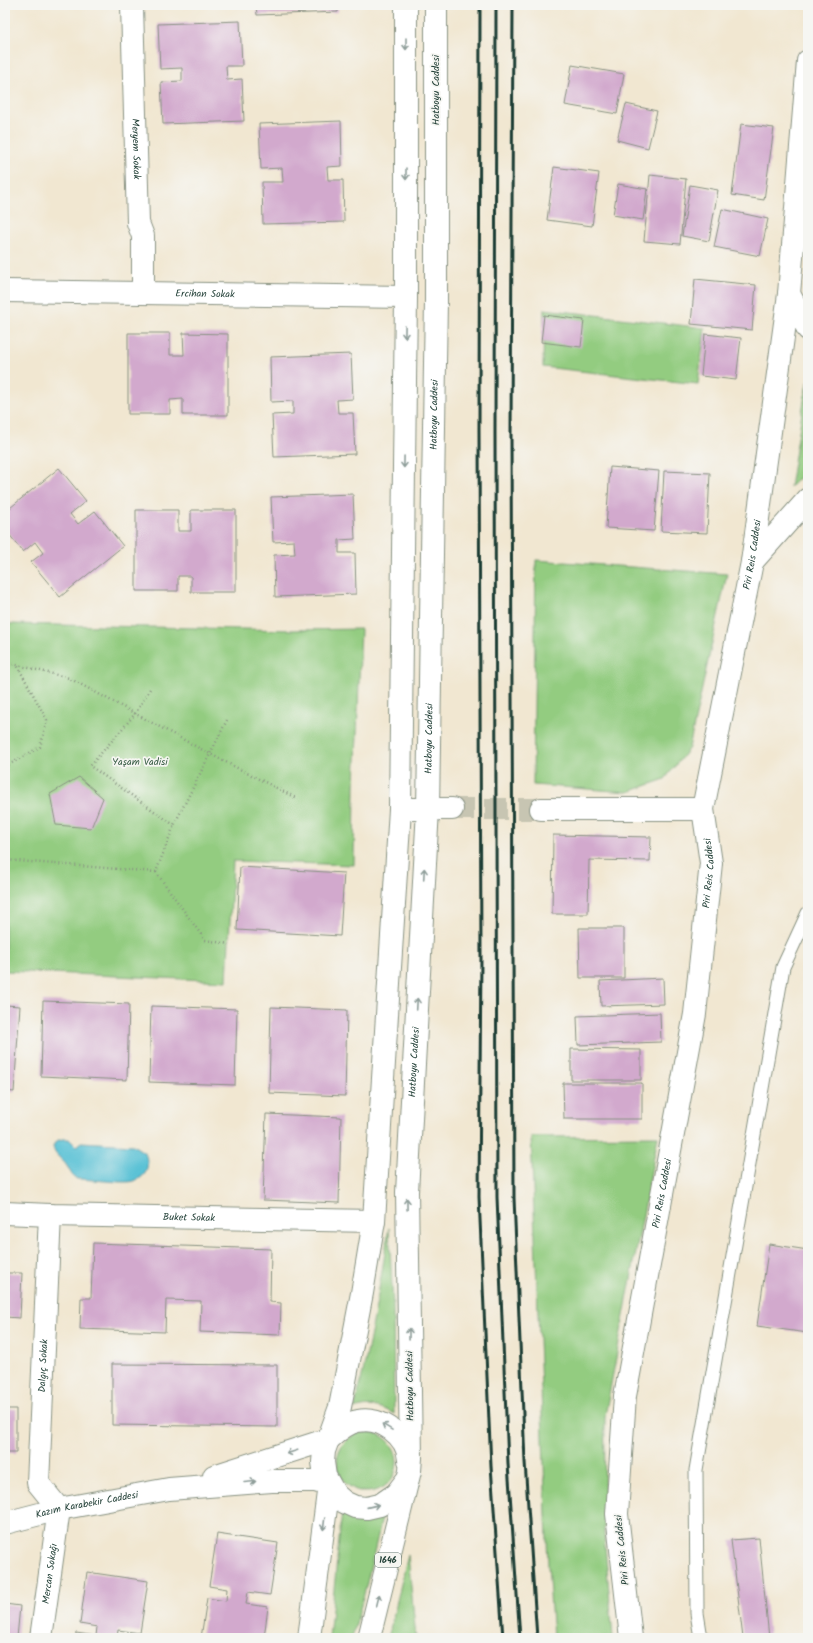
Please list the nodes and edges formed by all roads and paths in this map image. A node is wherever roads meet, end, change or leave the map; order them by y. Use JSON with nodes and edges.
{"nodes":[{"id":1,"x":132,"y":5,"type":"edge"},
{"id":2,"x":406,"y":5,"type":"edge"},
{"id":3,"x":436,"y":5,"type":"edge"},
{"id":4,"x":808,"y":61,"type":"edge"},
{"id":5,"x":5,"y":291,"type":"edge"},
{"id":6,"x":143,"y":292,"type":"junction"},
{"id":7,"x":789,"y":294,"type":"junction"},
{"id":8,"x":406,"y":297,"type":"junction"},
{"id":9,"x":808,"y":329,"type":"edge"},
{"id":10,"x":808,"y":499,"type":"edge"},
{"id":11,"x":752,"y":562,"type":"junction"},
{"id":12,"x":5,"y":662,"type":"edge"},
{"id":13,"x":17,"y":665,"type":"junction"},
{"id":14,"x":150,"y":689,"type":"dead end"},
{"id":15,"x":135,"y":714,"type":"junction"},
{"id":16,"x":227,"y":720,"type":"dead end"},
{"id":17,"x":210,"y":754,"type":"junction"},
{"id":18,"x":5,"y":766,"type":"edge"},
{"id":19,"x":296,"y":798,"type":"dead end"},
{"id":20,"x":400,"y":809,"type":"junction"},
{"id":21,"x":428,"y":809,"type":"junction"},
{"id":22,"x":452,"y":809,"type":"tunnel mouth"},
{"id":23,"x":541,"y":809,"type":"tunnel mouth"},
{"id":24,"x":703,"y":809,"type":"junction"},
{"id":25,"x":174,"y":824,"type":"junction"},
{"id":26,"x":5,"y":860,"type":"edge"},
{"id":27,"x":156,"y":872,"type":"junction"},
{"id":28,"x":808,"y":913,"type":"edge"},
{"id":29,"x":229,"y":944,"type":"dead end"},
{"id":30,"x":5,"y":1213,"type":"edge"},
{"id":31,"x":50,"y":1215,"type":"junction"},
{"id":32,"x":374,"y":1221,"type":"junction"},
{"id":33,"x":329,"y":1440,"type":"junction"},
{"id":34,"x":408,"y":1476,"type":"junction"},
{"id":35,"x":329,"y":1485,"type":"junction"},
{"id":36,"x":169,"y":1489,"type":"junction"},
{"id":37,"x":59,"y":1509,"type":"junction"},
{"id":38,"x":5,"y":1523,"type":"edge"},
{"id":39,"x":41,"y":1638,"type":"edge"},
{"id":40,"x":309,"y":1638,"type":"edge"},
{"id":41,"x":369,"y":1638,"type":"edge"},
{"id":42,"x":631,"y":1638,"type":"edge"},
{"id":43,"x":701,"y":1638,"type":"edge"}],
"edges":[{"from":1,"to":6,"type":"street","name":"Meryem Sokak"},
{"from":2,"to":8,"type":"street","one_way":true},
{"from":3,"to":21,"type":"street","name":"Hatboyu Caddesi"},
{"from":4,"to":7,"type":"street","name":"Piri Reis Caddesi"},
{"from":5,"to":6,"type":"street","name":"Ercihan Sokak"},
{"from":6,"to":8,"type":"street","name":"Ercihan Sokak"},
{"from":7,"to":9,"type":"street"},
{"from":7,"to":11,"type":"street","name":"Piri Reis Caddesi"},
{"from":8,"to":20,"type":"street","one_way":true},
{"from":10,"to":11,"type":"street"},
{"from":11,"to":24,"type":"street","name":"Piri Reis Caddesi"},
{"from":12,"to":13,"type":"path"},
{"from":13,"to":15,"type":"path"},
{"from":13,"to":18,"type":"path"},
{"from":14,"to":15,"type":"path"},
{"from":15,"to":17,"type":"path"},
{"from":15,"to":25,"type":"path"},
{"from":16,"to":17,"type":"path"},
{"from":17,"to":19,"type":"path"},
{"from":17,"to":25,"type":"path"},
{"from":20,"to":21,"type":"street"},
{"from":20,"to":32,"type":"street"},
{"from":21,"to":22,"type":"street"},
{"from":34,"to":21,"type":"street","name":"Hatboyu Caddesi","one_way":true},
{"from":23,"to":24,"type":"street"},
{"from":24,"to":42,"type":"street","name":"Piri Reis Caddesi"},
{"from":25,"to":27,"type":"path"},
{"from":26,"to":27,"type":"path"},
{"from":27,"to":29,"type":"path"},
{"from":28,"to":43,"type":"lane"},
{"from":30,"to":31,"type":"street","name":"Buket Sokak"},
{"from":31,"to":32,"type":"street","name":"Buket Sokak"},
{"from":31,"to":37,"type":"street","name":"Dalgıç Sokak"},
{"from":32,"to":33,"type":"street"},
{"from":34,"to":33,"type":"street","name":"Hatboyu Caddesi","one_way":true},
{"from":33,"to":35,"type":"street"},
{"from":33,"to":36,"type":"street","one_way":true},
{"from":35,"to":34,"type":"street","one_way":true},
{"from":41,"to":34,"type":"street","name":"Hatboyu Caddesi","number":"1646","one_way":true},
{"from":36,"to":35,"type":"street","one_way":true},
{"from":35,"to":40,"type":"street","one_way":true},
{"from":36,"to":37,"type":"street","name":"Kazım Karabekir Caddesi"},
{"from":37,"to":38,"type":"street","name":"Kazım Karabekir Caddesi"},
{"from":37,"to":39,"type":"street","name":"Mercan Sokağı"}]}
